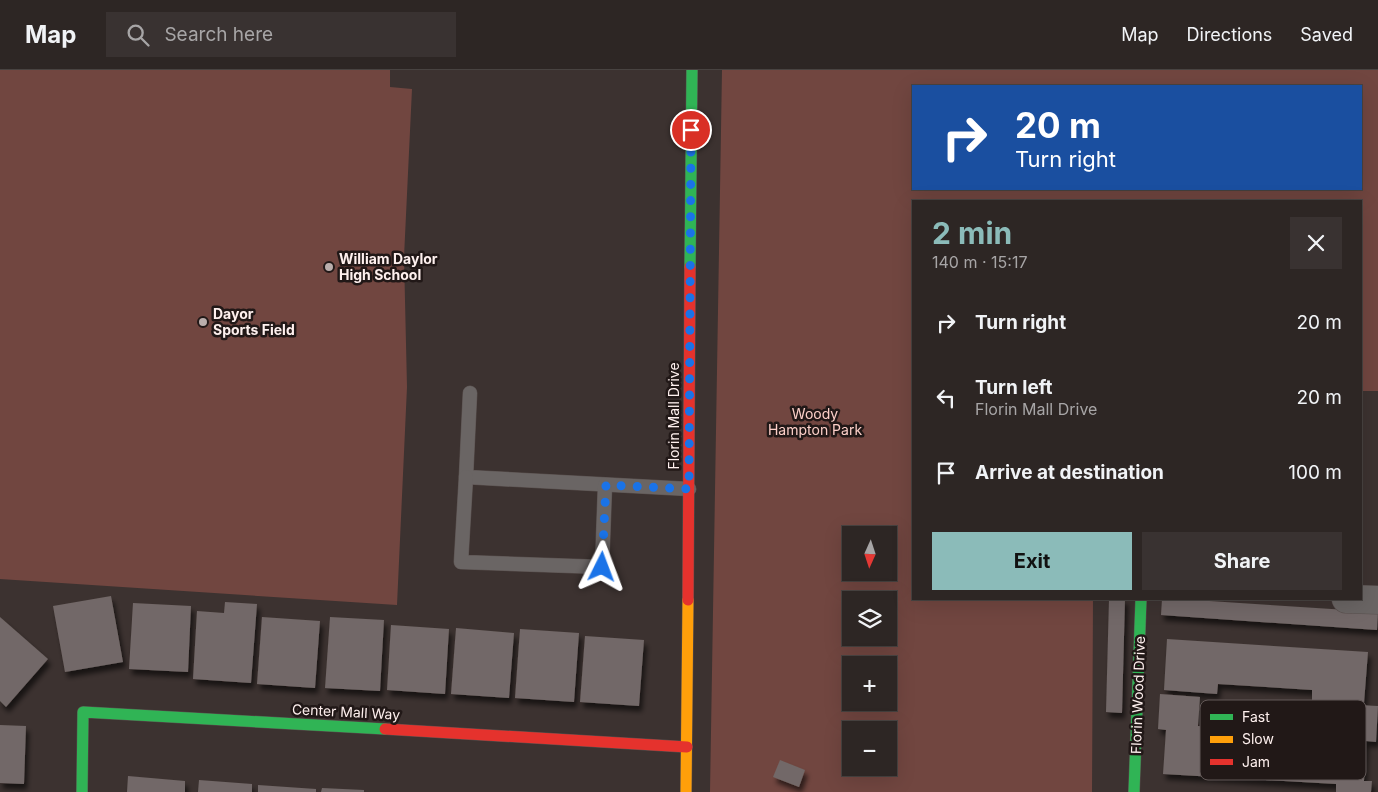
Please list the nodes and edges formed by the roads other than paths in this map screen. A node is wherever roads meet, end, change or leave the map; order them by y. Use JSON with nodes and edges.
{"nodes":[{"id":1,"x":692,"y":70,"type":"edge"},
{"id":2,"x":470,"y":393,"type":"dead end"},
{"id":3,"x":466,"y":478,"type":"junction"},
{"id":4,"x":606,"y":485,"type":"junction"},
{"id":5,"x":689,"y":489,"type":"junction"},
{"id":6,"x":1141,"y":600,"type":"edge"},
{"id":7,"x":1362,"y":600,"type":"edge"},
{"id":8,"x":1378,"y":600,"type":"edge"},
{"id":9,"x":687,"y":748,"type":"junction"},
{"id":10,"x":82,"y":792,"type":"edge"},
{"id":11,"x":686,"y":792,"type":"edge"},
{"id":12,"x":1134,"y":792,"type":"edge"}],
"edges":[{"from":1,"to":5,"type":"street","name":"Florin Mall Drive"},
{"from":2,"to":3,"type":"lane"},
{"from":3,"to":4,"type":"lane"},
{"from":3,"to":4,"type":"lane"},
{"from":4,"to":5,"type":"lane"},
{"from":5,"to":9,"type":"street","name":"Florin Mall Drive"},
{"from":6,"to":12,"type":"street","name":"Florin Wood Drive"},
{"from":7,"to":8,"type":"street"},
{"from":9,"to":10,"type":"street","name":"Center Mall Way"},
{"from":9,"to":11,"type":"street","name":"Florin Mall Drive"}]}
